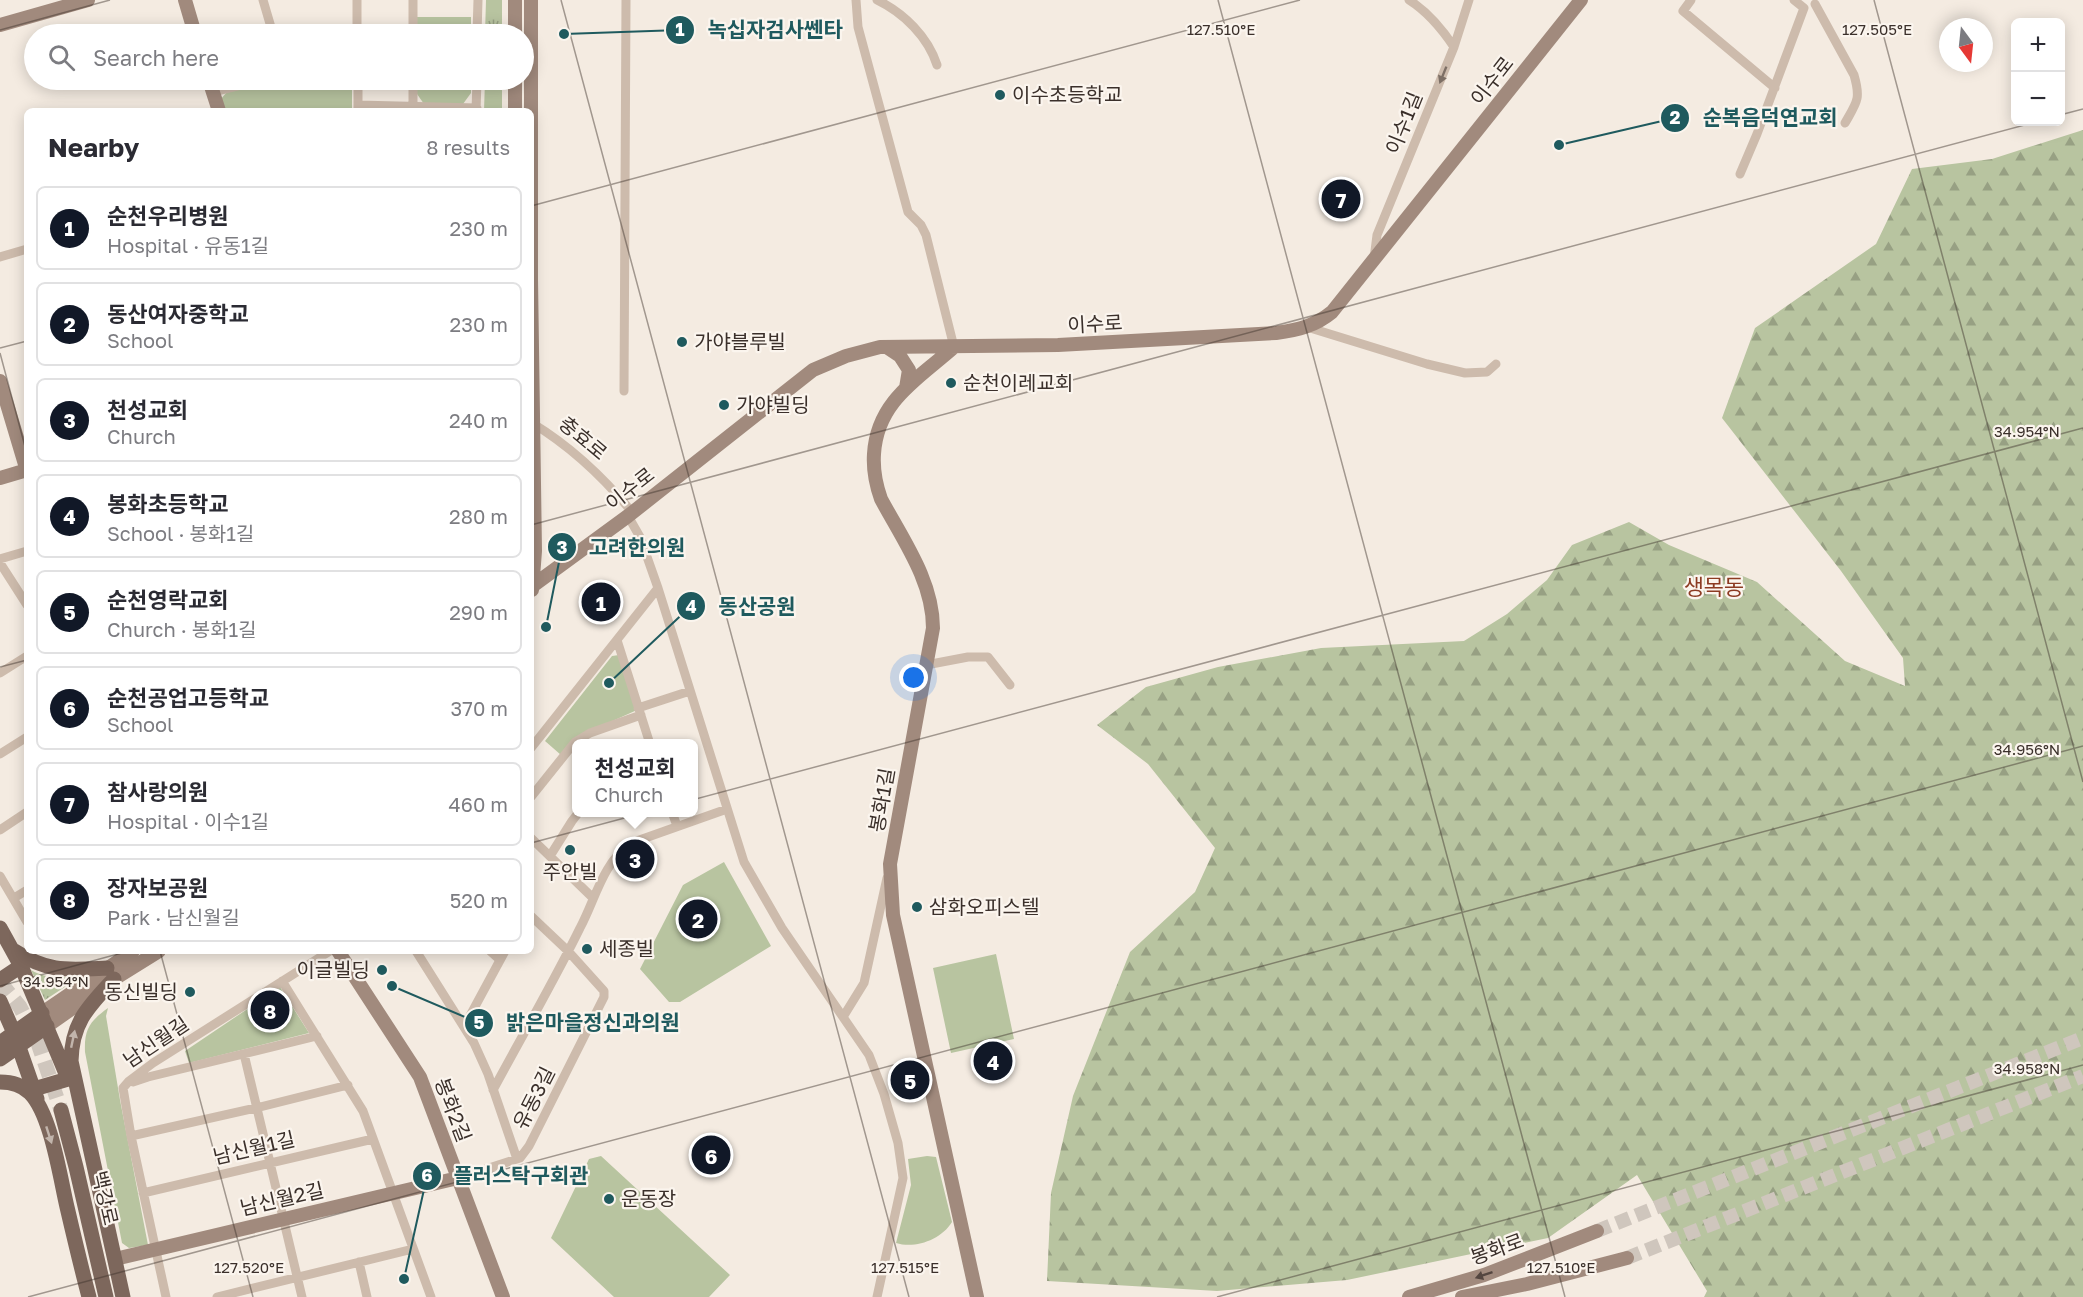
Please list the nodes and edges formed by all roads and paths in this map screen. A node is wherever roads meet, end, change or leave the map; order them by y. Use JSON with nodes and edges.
{"nodes":[{"id":1,"x":88,"y":0,"type":"edge"},
{"id":2,"x":185,"y":0,"type":"edge"},
{"id":3,"x":263,"y":0,"type":"edge"},
{"id":4,"x":357,"y":0,"type":"edge"},
{"id":5,"x":413,"y":0,"type":"edge"},
{"id":6,"x":478,"y":0,"type":"edge"},
{"id":7,"x":515,"y":0,"type":"edge"},
{"id":8,"x":531,"y":0,"type":"edge"},
{"id":9,"x":626,"y":0,"type":"edge"},
{"id":10,"x":856,"y":0,"type":"edge"},
{"id":11,"x":877,"y":0,"type":"edge"},
{"id":12,"x":1409,"y":0,"type":"edge"},
{"id":13,"x":1469,"y":0,"type":"edge"},
{"id":14,"x":1581,"y":0,"type":"edge"},
{"id":15,"x":1691,"y":0,"type":"edge"},
{"id":16,"x":1794,"y":0,"type":"edge"},
{"id":17,"x":1815,"y":2,"type":"edge"},
{"id":18,"x":1804,"y":8,"type":"junction"},
{"id":19,"x":192,"y":24,"type":"edge"},
{"id":20,"x":270,"y":24,"type":"edge"},
{"id":21,"x":357,"y":24,"type":"edge"},
{"id":22,"x":413,"y":24,"type":"edge"},
{"id":23,"x":477,"y":24,"type":"edge"},
{"id":24,"x":515,"y":24,"type":"edge"},
{"id":25,"x":531,"y":24,"type":"edge"},
{"id":26,"x":0,"y":25,"type":"edge"},
{"id":27,"x":1454,"y":47,"type":"junction"},
{"id":28,"x":937,"y":65,"type":"dead end"},
{"id":29,"x":1775,"y":88,"type":"junction"},
{"id":30,"x":213,"y":90,"type":"edge"},
{"id":31,"x":358,"y":90,"type":"edge"},
{"id":32,"x":413,"y":90,"type":"edge"},
{"id":33,"x":477,"y":90,"type":"edge"},
{"id":34,"x":515,"y":90,"type":"edge"},
{"id":35,"x":531,"y":90,"type":"edge"},
{"id":36,"x":218,"y":108,"type":"edge"},
{"id":37,"x":358,"y":108,"type":"edge"},
{"id":38,"x":413,"y":108,"type":"edge"},
{"id":39,"x":476,"y":108,"type":"edge"},
{"id":40,"x":515,"y":108,"type":"edge"},
{"id":41,"x":531,"y":108,"type":"edge"},
{"id":42,"x":1845,"y":123,"type":"dead end"},
{"id":43,"x":1740,"y":174,"type":"dead end"},
{"id":44,"x":24,"y":250,"type":"edge"},
{"id":45,"x":0,"y":257,"type":"edge"},
{"id":46,"x":1374,"y":260,"type":"junction"},
{"id":47,"x":1307,"y":327,"type":"junction"},
{"id":48,"x":886,"y":347,"type":"junction"},
{"id":49,"x":954,"y":347,"type":"junction"},
{"id":50,"x":1496,"y":364,"type":"dead end"},
{"id":51,"x":0,"y":381,"type":"edge"},
{"id":52,"x":906,"y":388,"type":"junction"},
{"id":53,"x":624,"y":391,"type":"dead end"},
{"id":54,"x":534,"y":424,"type":"edge"},
{"id":55,"x":24,"y":461,"type":"edge"},
{"id":56,"x":24,"y":472,"type":"edge"},
{"id":57,"x":0,"y":478,"type":"edge"},
{"id":58,"x":534,"y":508,"type":"edge"},
{"id":59,"x":630,"y":514,"type":"junction"},
{"id":60,"x":535,"y":551,"type":"junction"},
{"id":61,"x":24,"y":552,"type":"edge"},
{"id":62,"x":0,"y":561,"type":"edge"},
{"id":63,"x":534,"y":564,"type":"edge"},
{"id":64,"x":559,"y":567,"type":"junction"},
{"id":65,"x":534,"y":587,"type":"edge"},
{"id":66,"x":658,"y":588,"type":"junction"},
{"id":67,"x":24,"y":599,"type":"edge"},
{"id":68,"x":616,"y":640,"type":"junction"},
{"id":69,"x":24,"y":658,"type":"edge"},
{"id":70,"x":926,"y":665,"type":"junction"},
{"id":71,"x":0,"y":673,"type":"edge"},
{"id":72,"x":1010,"y":685,"type":"dead end"},
{"id":73,"x":690,"y":691,"type":"junction"},
{"id":74,"x":640,"y":712,"type":"junction"},
{"id":75,"x":24,"y":739,"type":"edge"},
{"id":76,"x":580,"y":739,"type":"edge"},
{"id":77,"x":648,"y":739,"type":"edge"},
{"id":78,"x":534,"y":744,"type":"edge"},
{"id":79,"x":572,"y":746,"type":"edge"},
{"id":80,"x":0,"y":754,"type":"edge"},
{"id":81,"x":534,"y":793,"type":"edge"},
{"id":82,"x":727,"y":809,"type":"junction"},
{"id":83,"x":24,"y":814,"type":"edge"},
{"id":84,"x":576,"y":817,"type":"edge"},
{"id":85,"x":674,"y":817,"type":"edge"},
{"id":86,"x":677,"y":826,"type":"junction"},
{"id":87,"x":0,"y":830,"type":"edge"},
{"id":88,"x":534,"y":841,"type":"edge"},
{"id":89,"x":550,"y":856,"type":"junction"},
{"id":90,"x":890,"y":864,"type":"junction"},
{"id":91,"x":0,"y":876,"type":"edge"},
{"id":92,"x":24,"y":892,"type":"edge"},
{"id":93,"x":14,"y":898,"type":"junction"},
{"id":94,"x":593,"y":898,"type":"junction"},
{"id":95,"x":24,"y":916,"type":"edge"},
{"id":96,"x":534,"y":919,"type":"edge"},
{"id":97,"x":0,"y":928,"type":"edge"},
{"id":98,"x":568,"y":951,"type":"junction"},
{"id":99,"x":130,"y":954,"type":"edge"},
{"id":100,"x":153,"y":954,"type":"edge"},
{"id":101,"x":325,"y":954,"type":"edge"},
{"id":102,"x":340,"y":954,"type":"edge"},
{"id":103,"x":418,"y":954,"type":"edge"},
{"id":104,"x":493,"y":954,"type":"edge"},
{"id":105,"x":503,"y":954,"type":"edge"},
{"id":106,"x":11,"y":957,"type":"edge"},
{"id":107,"x":500,"y":960,"type":"junction"},
{"id":108,"x":110,"y":974,"type":"junction"},
{"id":109,"x":0,"y":980,"type":"edge"},
{"id":110,"x":282,"y":981,"type":"junction"},
{"id":111,"x":0,"y":1000,"type":"edge"},
{"id":112,"x":843,"y":1017,"type":"junction"},
{"id":113,"x":45,"y":1020,"type":"junction"},
{"id":114,"x":465,"y":1025,"type":"junction"},
{"id":115,"x":317,"y":1036,"type":"junction"},
{"id":116,"x":16,"y":1039,"type":"junction"},
{"id":117,"x":0,"y":1043,"type":"edge"},
{"id":118,"x":244,"y":1054,"type":"junction"},
{"id":119,"x":0,"y":1059,"type":"edge"},
{"id":120,"x":68,"y":1079,"type":"junction"},
{"id":121,"x":0,"y":1082,"type":"edge"},
{"id":122,"x":348,"y":1085,"type":"junction"},
{"id":123,"x":123,"y":1088,"type":"junction"},
{"id":124,"x":34,"y":1089,"type":"junction"},
{"id":125,"x":493,"y":1090,"type":"junction"},
{"id":126,"x":79,"y":1096,"type":"junction"},
{"id":127,"x":256,"y":1108,"type":"junction"},
{"id":128,"x":41,"y":1110,"type":"junction"},
{"id":129,"x":61,"y":1110,"type":"tunnel mouth"},
{"id":130,"x":131,"y":1136,"type":"junction"},
{"id":131,"x":373,"y":1139,"type":"junction"},
{"id":132,"x":516,"y":1159,"type":"junction"},
{"id":133,"x":269,"y":1163,"type":"junction"},
{"id":134,"x":458,"y":1178,"type":"junction"},
{"id":135,"x":143,"y":1193,"type":"junction"},
{"id":136,"x":393,"y":1193,"type":"junction"},
{"id":137,"x":282,"y":1219,"type":"junction"},
{"id":138,"x":1597,"y":1231,"type":"tunnel mouth"},
{"id":139,"x":413,"y":1249,"type":"junction"},
{"id":140,"x":154,"y":1250,"type":"junction"},
{"id":141,"x":1627,"y":1258,"type":"tunnel mouth"},
{"id":142,"x":115,"y":1259,"type":"junction"},
{"id":143,"x":359,"y":1262,"type":"junction"},
{"id":144,"x":297,"y":1277,"type":"junction"},
{"id":145,"x":233,"y":1295,"type":"edge"},
{"id":146,"x":89,"y":1297,"type":"edge"},
{"id":147,"x":106,"y":1297,"type":"edge"},
{"id":148,"x":123,"y":1297,"type":"edge"},
{"id":149,"x":166,"y":1297,"type":"edge"},
{"id":150,"x":217,"y":1297,"type":"edge"},
{"id":151,"x":302,"y":1297,"type":"edge"},
{"id":152,"x":367,"y":1297,"type":"edge"},
{"id":153,"x":431,"y":1297,"type":"edge"},
{"id":154,"x":502,"y":1297,"type":"edge"},
{"id":155,"x":877,"y":1297,"type":"edge"},
{"id":156,"x":977,"y":1297,"type":"edge"},
{"id":157,"x":1408,"y":1297,"type":"edge"},
{"id":158,"x":1462,"y":1297,"type":"edge"}],
"edges":[{"from":1,"to":26,"type":"main road"},
{"from":2,"to":19,"type":"main road"},
{"from":3,"to":20,"type":"street"},
{"from":4,"to":21,"type":"street"},
{"from":5,"to":22,"type":"street"},
{"from":6,"to":23,"type":"street"},
{"from":7,"to":24,"type":"main road"},
{"from":8,"to":25,"type":"main road","name":"충효로"},
{"from":9,"to":53,"type":"street"},
{"from":10,"to":49,"type":"street"},
{"from":11,"to":28,"type":"street"},
{"from":12,"to":27,"type":"street"},
{"from":13,"to":27,"type":"street","name":"이수1길"},
{"from":14,"to":46,"type":"main road","name":"이수로"},
{"from":15,"to":29,"type":"street"},
{"from":16,"to":18,"type":"street"},
{"from":17,"to":18,"type":"street"},
{"from":17,"to":42,"type":"street"},
{"from":18,"to":29,"type":"street"},
{"from":27,"to":46,"type":"street","name":"이수1길","one_way":true},
{"from":29,"to":43,"type":"street"},
{"from":30,"to":36,"type":"main road"},
{"from":31,"to":37,"type":"street"},
{"from":32,"to":38,"type":"street"},
{"from":33,"to":39,"type":"street"},
{"from":34,"to":40,"type":"main road"},
{"from":35,"to":41,"type":"main road","name":"충효로"},
{"from":37,"to":38,"type":"street"},
{"from":44,"to":45,"type":"street"},
{"from":46,"to":47,"type":"main road","name":"이수로"},
{"from":47,"to":49,"type":"main road","name":"이수로"},
{"from":47,"to":50,"type":"street"},
{"from":48,"to":49,"type":"main road","name":"이수로"},
{"from":48,"to":52,"type":"main road"},
{"from":48,"to":59,"type":"main road","name":"이수로"},
{"from":49,"to":52,"type":"main road","name":"봉화1길"},
{"from":51,"to":55,"type":"main road"},
{"from":52,"to":70,"type":"main road","name":"봉화1길"},
{"from":54,"to":59,"type":"street","name":"충효로"},
{"from":56,"to":57,"type":"main road"},
{"from":58,"to":60,"type":"main road","name":"충효로"},
{"from":59,"to":64,"type":"main road","name":"이수로"},
{"from":59,"to":66,"type":"street","name":"충효로"},
{"from":60,"to":63,"type":"main road","name":"충효로"},
{"from":60,"to":64,"type":"main road"},
{"from":61,"to":62,"type":"street"},
{"from":62,"to":67,"type":"street"},
{"from":64,"to":65,"type":"main road","name":"이수로"},
{"from":66,"to":68,"type":"street"},
{"from":66,"to":73,"type":"street","name":"충효로"},
{"from":68,"to":74,"type":"street"},
{"from":68,"to":78,"type":"street"},
{"from":69,"to":71,"type":"street"},
{"from":70,"to":72,"type":"street"},
{"from":70,"to":90,"type":"main road","name":"봉화1길"},
{"from":73,"to":74,"type":"street"},
{"from":73,"to":82,"type":"street","name":"충효로"},
{"from":74,"to":76,"type":"street"},
{"from":74,"to":77,"type":"street"},
{"from":75,"to":80,"type":"street"},
{"from":79,"to":81,"type":"street"},
{"from":82,"to":86,"type":"street"},
{"from":82,"to":112,"type":"street","name":"충효로"},
{"from":83,"to":87,"type":"street"},
{"from":84,"to":89,"type":"street"},
{"from":85,"to":86,"type":"street"},
{"from":86,"to":94,"type":"street"},
{"from":88,"to":89,"type":"street"},
{"from":89,"to":94,"type":"street"},
{"from":90,"to":112,"type":"street"},
{"from":90,"to":156,"type":"main road","name":"봉화1길"},
{"from":91,"to":93,"type":"street"},
{"from":92,"to":93,"type":"street"},
{"from":93,"to":95,"type":"street"},
{"from":94,"to":98,"type":"street"},
{"from":96,"to":98,"type":"street","name":"유동3길"},
{"from":97,"to":106,"type":"main road"},
{"from":98,"to":125,"type":"street"},
{"from":98,"to":132,"type":"street","name":"유동3길"},
{"from":99,"to":108,"type":"main road"},
{"from":100,"to":108,"type":"main road"},
{"from":101,"to":110,"type":"street","name":"남신월길"},
{"from":102,"to":134,"type":"main road","name":"봉화2길"},
{"from":103,"to":114,"type":"street"},
{"from":104,"to":107,"type":"street"},
{"from":105,"to":107,"type":"street"},
{"from":106,"to":108,"type":"main road"},
{"from":106,"to":109,"type":"main road"},
{"from":106,"to":113,"type":"main road"},
{"from":107,"to":114,"type":"street"},
{"from":108,"to":113,"type":"main road"},
{"from":126,"to":108,"type":"main road","one_way":true},
{"from":110,"to":115,"type":"street"},
{"from":110,"to":123,"type":"street","name":"남신월길"},
{"from":111,"to":116,"type":"main road"},
{"from":112,"to":155,"type":"street","name":"충효로"},
{"from":113,"to":116,"type":"main road"},
{"from":113,"to":120,"type":"main road"},
{"from":114,"to":125,"type":"street"},
{"from":115,"to":118,"type":"street"},
{"from":115,"to":122,"type":"street"},
{"from":116,"to":117,"type":"main road"},
{"from":116,"to":119,"type":"main road"},
{"from":116,"to":124,"type":"main road"},
{"from":118,"to":123,"type":"street"},
{"from":118,"to":127,"type":"street"},
{"from":120,"to":124,"type":"main road"},
{"from":120,"to":126,"type":"main road"},
{"from":121,"to":128,"type":"main road"},
{"from":122,"to":127,"type":"street","name":"남신월1길"},
{"from":122,"to":131,"type":"street"},
{"from":123,"to":130,"type":"street","name":"남신월길"},
{"from":124,"to":128,"type":"main road"},
{"from":125,"to":132,"type":"street"},
{"from":126,"to":142,"type":"main road"},
{"from":127,"to":130,"type":"street","name":"남신월1길"},
{"from":127,"to":133,"type":"street"},
{"from":128,"to":146,"type":"main road","one_way":true},
{"from":129,"to":147,"type":"main road","name":"백강로"},
{"from":130,"to":135,"type":"street","name":"남신월길"},
{"from":131,"to":133,"type":"street","name":"남신월1길"},
{"from":131,"to":136,"type":"street"},
{"from":132,"to":134,"type":"street","name":"유동3길"},
{"from":133,"to":135,"type":"street","name":"남신월1길"},
{"from":133,"to":137,"type":"street"},
{"from":134,"to":136,"type":"main road","name":"남신월2길"},
{"from":134,"to":154,"type":"main road","name":"봉화2길"},
{"from":135,"to":140,"type":"street","name":"남신월길"},
{"from":136,"to":137,"type":"main road","name":"남신월2길"},
{"from":136,"to":139,"type":"street"},
{"from":137,"to":140,"type":"main road","name":"남신월2길"},
{"from":137,"to":144,"type":"street"},
{"from":138,"to":157,"type":"main road","name":"봉화로","one_way":true},
{"from":139,"to":143,"type":"street"},
{"from":139,"to":153,"type":"street"},
{"from":140,"to":142,"type":"main road","name":"남신월2길"},
{"from":140,"to":149,"type":"street","name":"남신월길"},
{"from":141,"to":158,"type":"main road","name":"봉화로"},
{"from":142,"to":148,"type":"main road"},
{"from":143,"to":144,"type":"street"},
{"from":143,"to":152,"type":"street"},
{"from":144,"to":145,"type":"street"},
{"from":144,"to":151,"type":"street"},
{"from":145,"to":150,"type":"street"}]}
